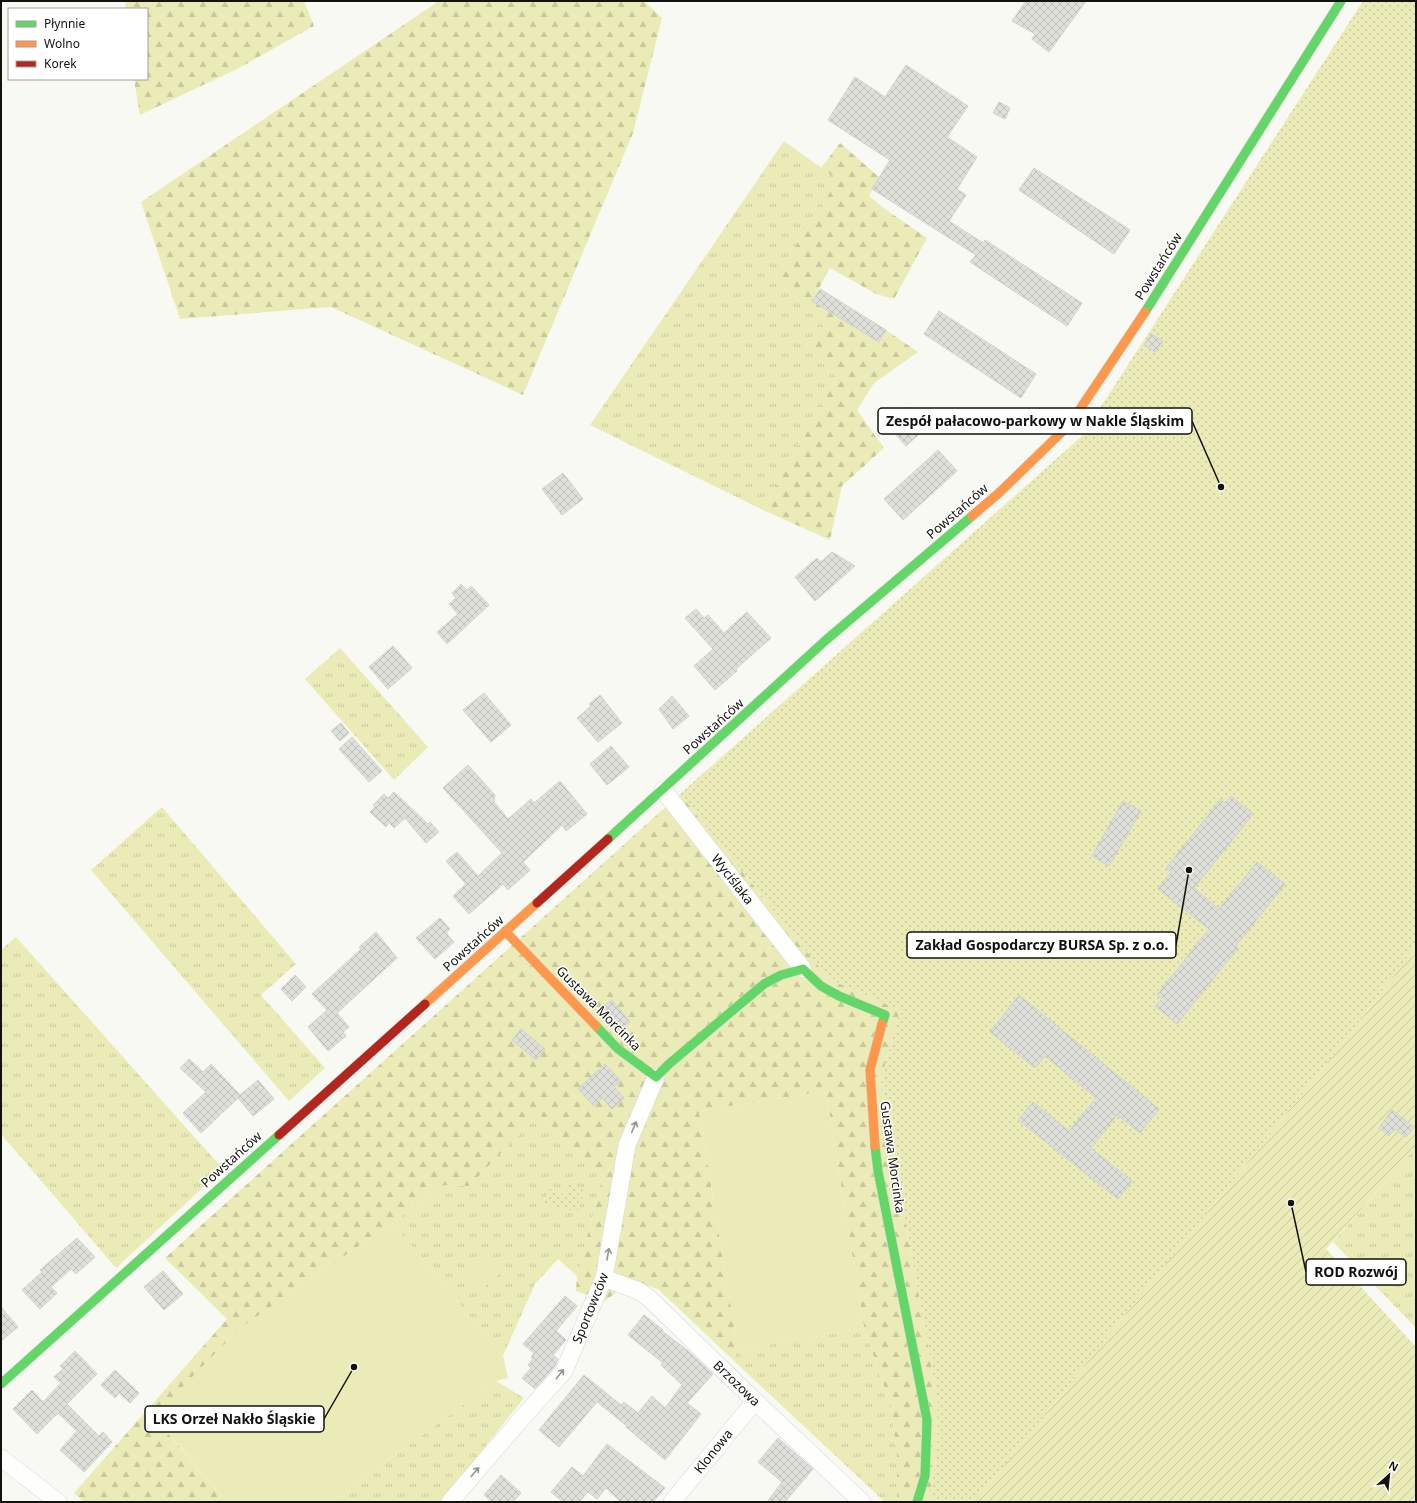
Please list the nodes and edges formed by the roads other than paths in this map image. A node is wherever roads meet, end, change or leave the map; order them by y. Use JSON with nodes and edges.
{"nodes":[{"id":1,"x":1341,"y":1,"type":"edge"},
{"id":2,"x":663,"y":790,"type":"junction"},
{"id":3,"x":505,"y":931,"type":"junction"},
{"id":4,"x":803,"y":969,"type":"junction"},
{"id":5,"x":656,"y":1077,"type":"junction"},
{"id":6,"x":604,"y":1278,"type":"junction"},
{"id":7,"x":1,"y":1384,"type":"edge"},
{"id":8,"x":755,"y":1401,"type":"junction"},
{"id":9,"x":1,"y":1443,"type":"edge"},
{"id":10,"x":1,"y":1458,"type":"edge"},
{"id":11,"x":16,"y":1468,"type":"junction"},
{"id":12,"x":455,"y":1500,"type":"edge"},
{"id":13,"x":58,"y":1502,"type":"edge"},
{"id":14,"x":672,"y":1502,"type":"edge"},
{"id":15,"x":862,"y":1502,"type":"edge"},
{"id":16,"x":918,"y":1502,"type":"edge"}],
"edges":[{"from":1,"to":2,"type":"street","name":"Powstańców"},
{"from":2,"to":3,"type":"street","name":"Powstańców"},
{"from":2,"to":4,"type":"street","name":"Wyciślaka"},
{"from":3,"to":5,"type":"street","name":"Gustawa Morcinka"},
{"from":3,"to":7,"type":"street","name":"Powstańców"},
{"from":4,"to":5,"type":"street"},
{"from":4,"to":16,"type":"street","name":"Gustawa Morcinka"},
{"from":6,"to":5,"type":"street","name":"Sportowców","one_way":true},
{"from":6,"to":8,"type":"street","name":"Brzozowa"},
{"from":12,"to":6,"type":"street","name":"Sportowców","one_way":true},
{"from":8,"to":14,"type":"street","name":"Klonowa"},
{"from":8,"to":15,"type":"street","name":"Brzozowa"},
{"from":9,"to":11,"type":"street"},
{"from":10,"to":11,"type":"street"},
{"from":11,"to":13,"type":"street"}]}
